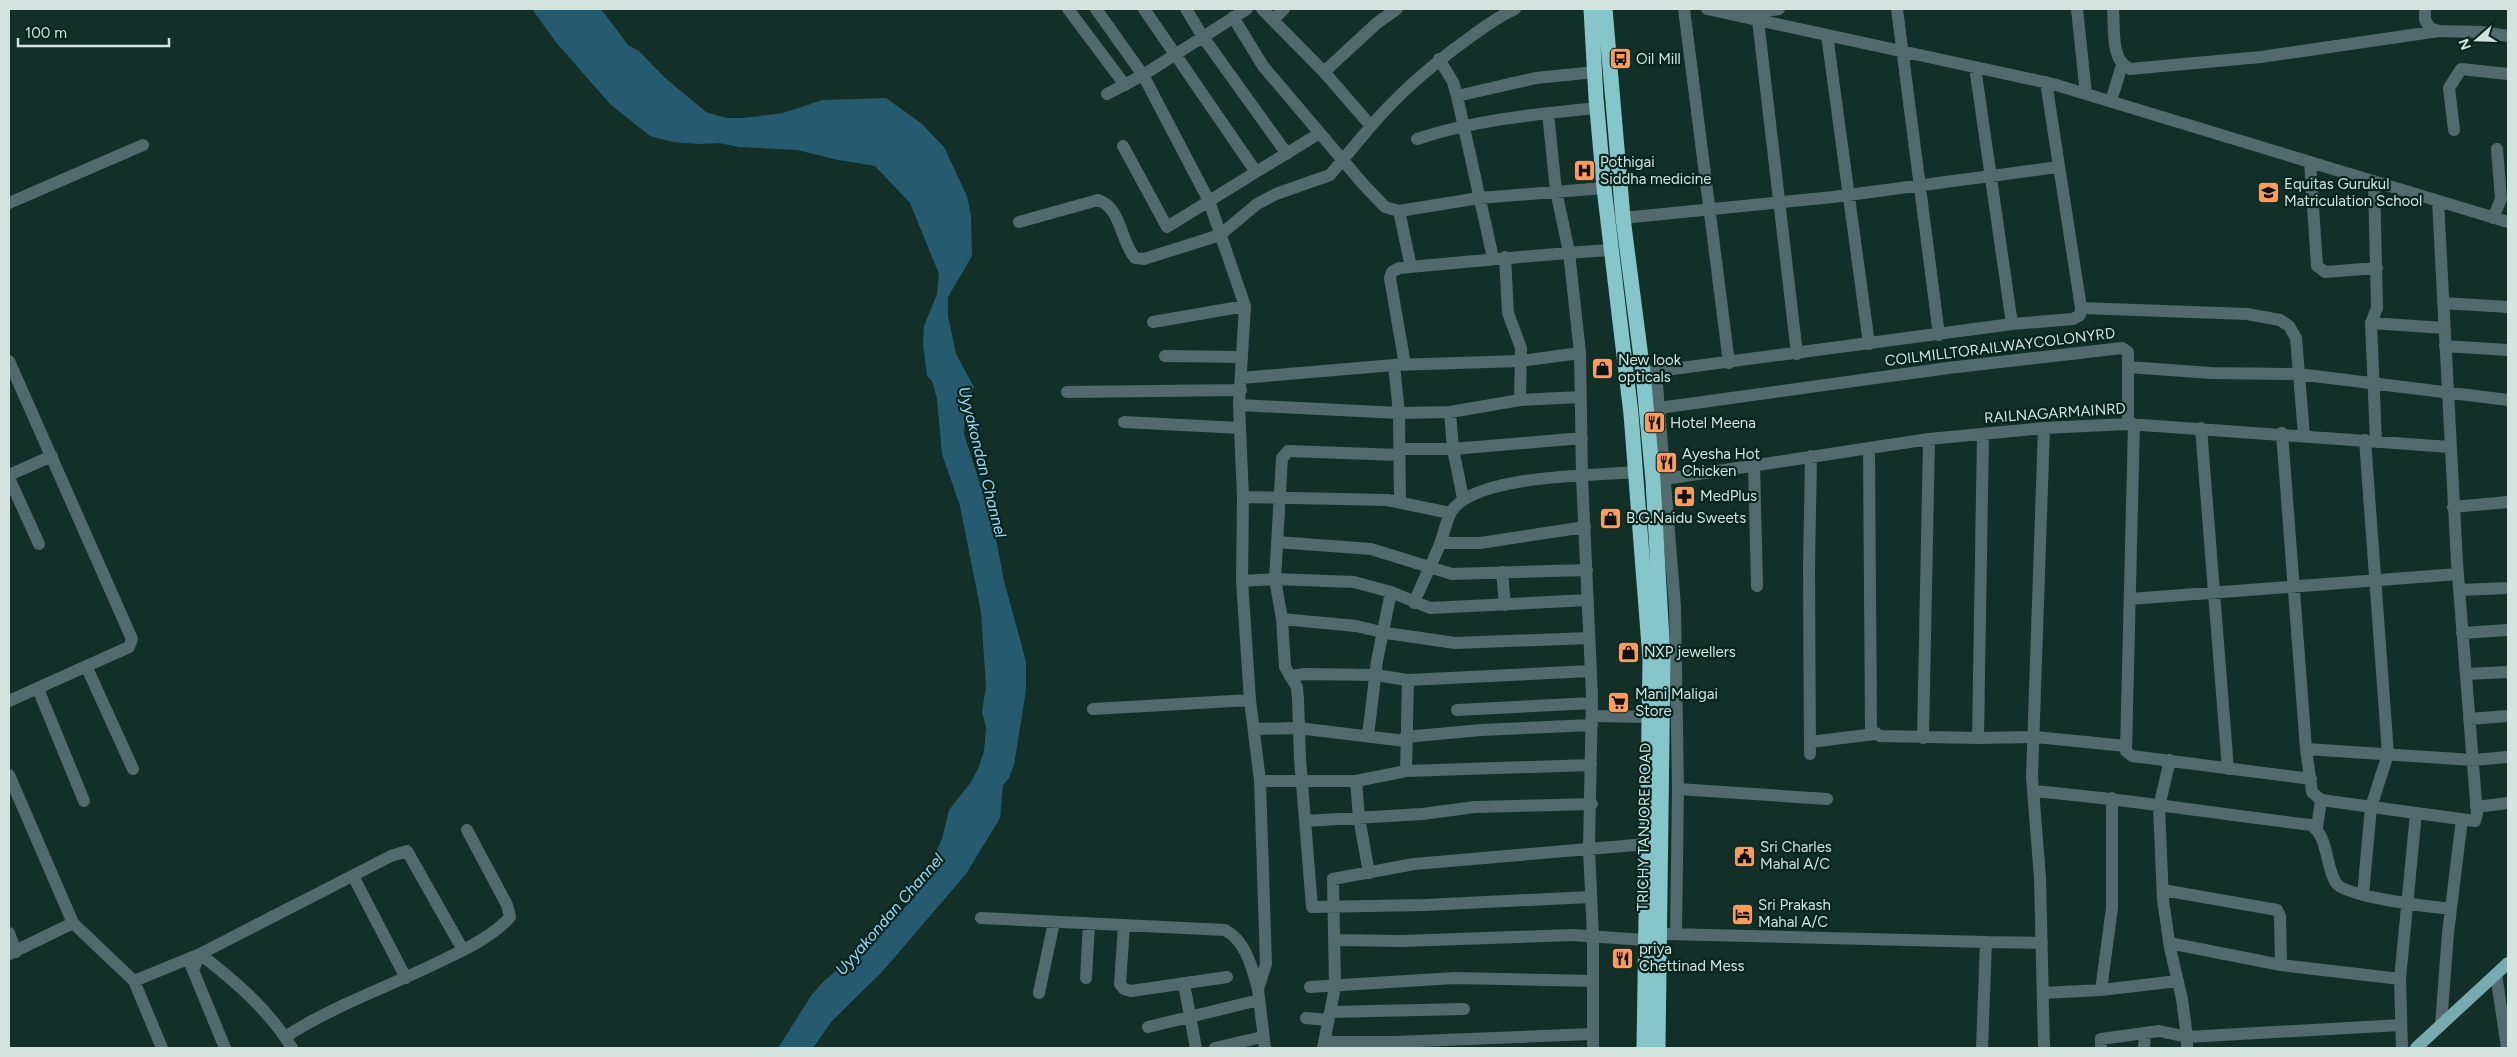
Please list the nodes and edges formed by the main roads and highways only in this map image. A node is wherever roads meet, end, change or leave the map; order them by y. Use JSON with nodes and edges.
{"nodes":[{"id":1,"x":1591,"y":9,"type":"edge"},
{"id":2,"x":1605,"y":9,"type":"edge"},
{"id":3,"x":1652,"y":937,"type":"junction"},
{"id":4,"x":2508,"y":963,"type":"edge"},
{"id":5,"x":1644,"y":1048,"type":"edge"},
{"id":6,"x":1658,"y":1048,"type":"edge"},
{"id":7,"x":2416,"y":1048,"type":"edge"}],
"edges":[{"from":1,"to":3,"type":"highway","name":"TRICHY TANJORE ROAD"},
{"from":2,"to":3,"type":"highway","name":"TRICHY TANJORE ROAD"},
{"from":3,"to":5,"type":"highway","name":"TRICHY TANJORE ROAD"},
{"from":3,"to":6,"type":"highway","name":"TRICHY TANJORE ROAD"},
{"from":4,"to":7,"type":"main road"}]}
